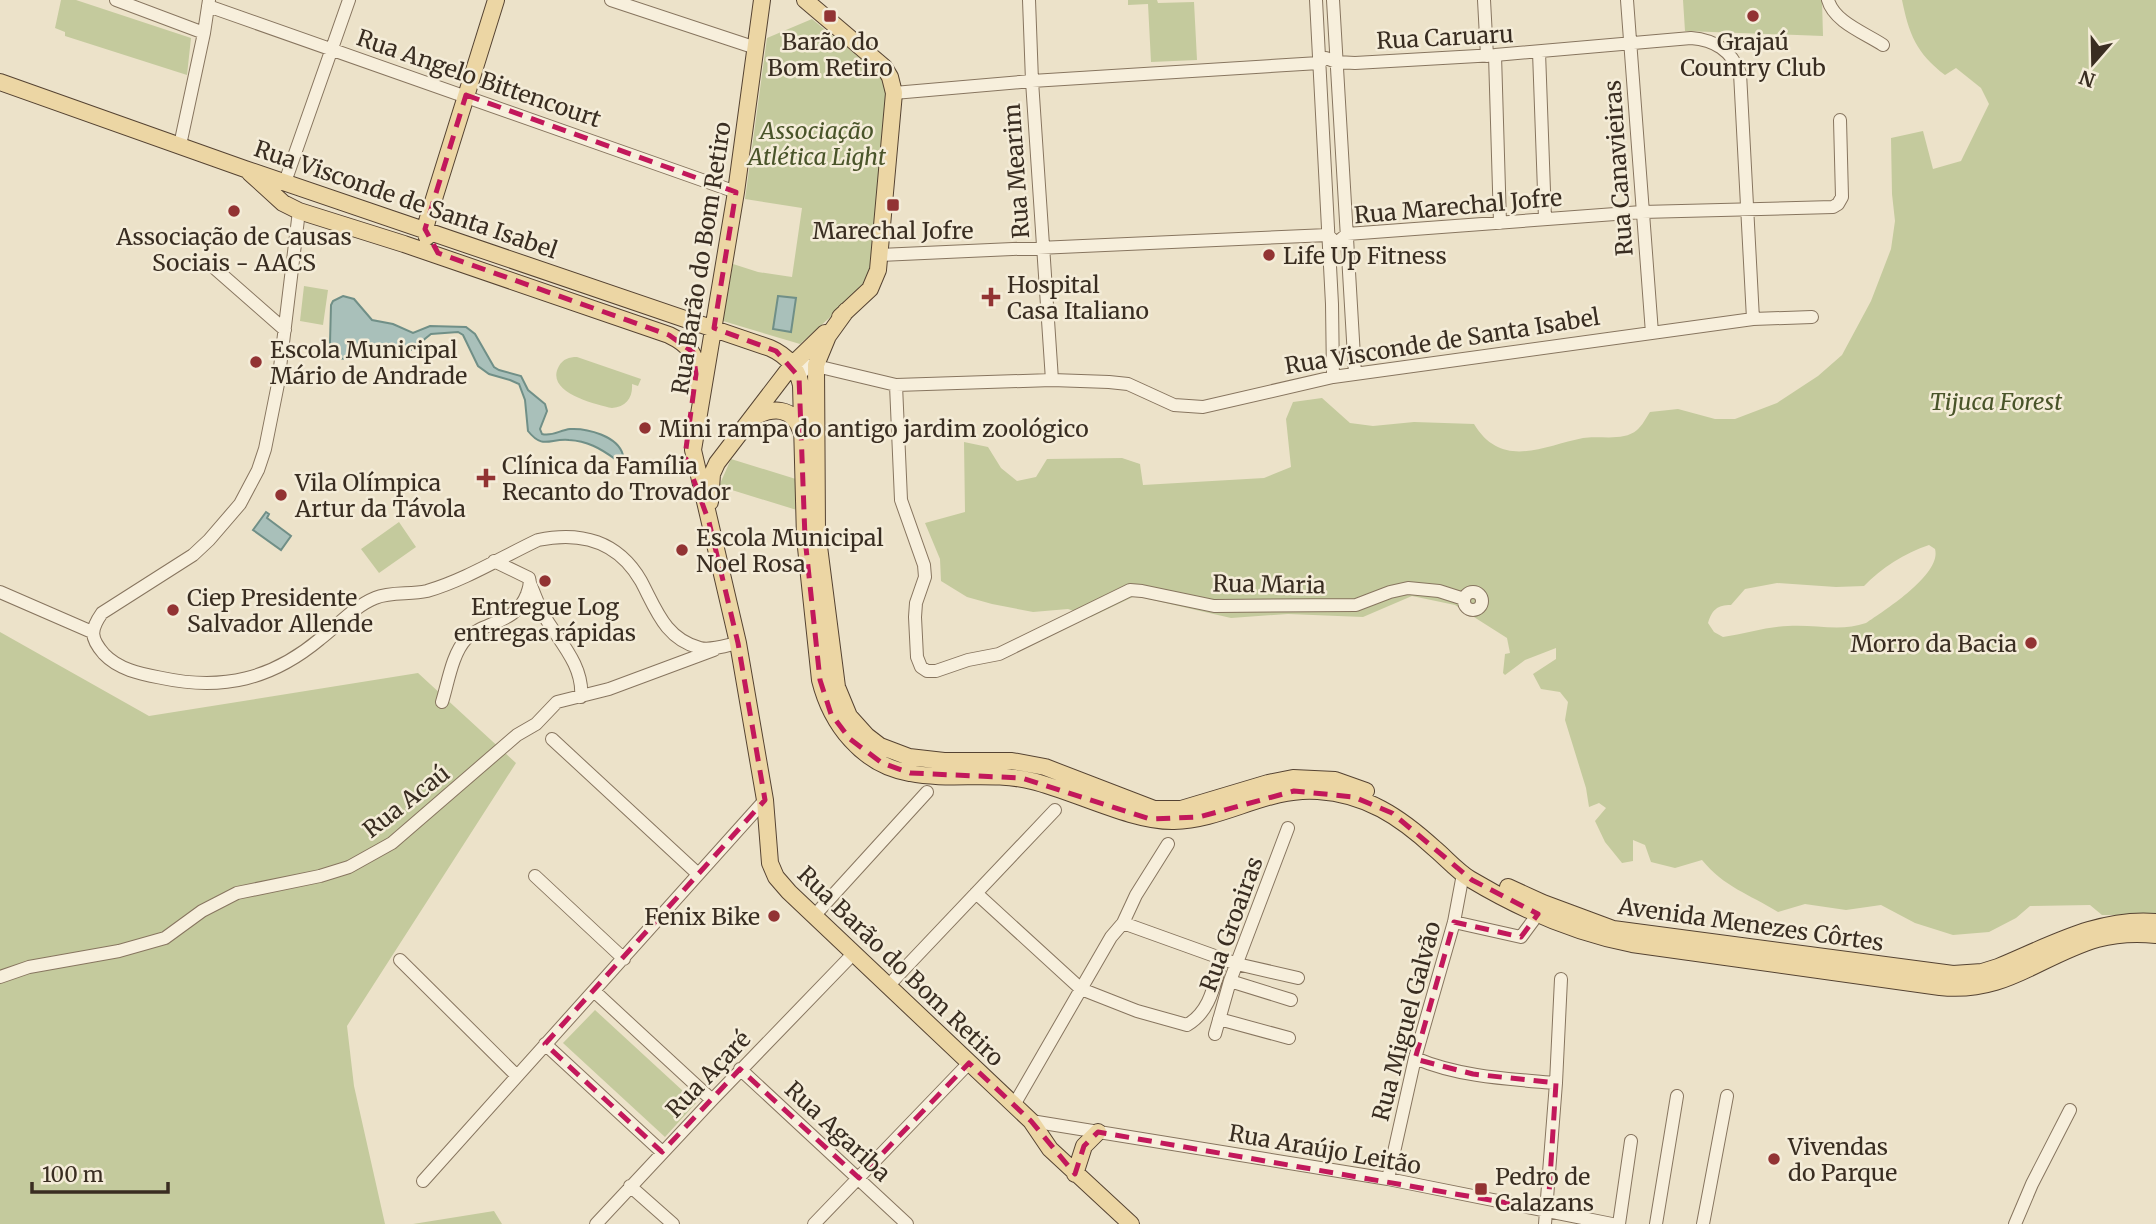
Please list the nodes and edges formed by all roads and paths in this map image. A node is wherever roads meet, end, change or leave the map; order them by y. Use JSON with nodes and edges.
{"nodes":[{"id":1,"x":116,"y":0,"type":"edge"},
{"id":2,"x":349,"y":0,"type":"edge"},
{"id":3,"x":496,"y":0,"type":"edge"},
{"id":4,"x":611,"y":0,"type":"edge"},
{"id":5,"x":762,"y":0,"type":"edge"},
{"id":6,"x":805,"y":0,"type":"edge"},
{"id":7,"x":1029,"y":0,"type":"edge"},
{"id":8,"x":1316,"y":0,"type":"edge"},
{"id":9,"x":1333,"y":0,"type":"edge"},
{"id":10,"x":1485,"y":0,"type":"edge"},
{"id":11,"x":1627,"y":0,"type":"edge"},
{"id":12,"x":1828,"y":0,"type":"edge"},
{"id":13,"x":209,"y":3,"type":"edge"},
{"id":14,"x":204,"y":33,"type":"junction"},
{"id":15,"x":1630,"y":44,"type":"junction"},
{"id":16,"x":1883,"y":45,"type":"dead end"},
{"id":17,"x":756,"y":48,"type":"junction"},
{"id":18,"x":332,"y":49,"type":"junction"},
{"id":19,"x":1539,"y":52,"type":"junction"},
{"id":20,"x":1491,"y":56,"type":"junction"},
{"id":21,"x":1319,"y":66,"type":"junction"},
{"id":22,"x":1336,"y":66,"type":"junction"},
{"id":23,"x":1031,"y":81,"type":"junction"},
{"id":24,"x":0,"y":82,"type":"edge"},
{"id":25,"x":894,"y":93,"type":"junction"},
{"id":26,"x":466,"y":95,"type":"junction"},
{"id":27,"x":1840,"y":120,"type":"dead end"},
{"id":28,"x":180,"y":145,"type":"junction"},
{"id":29,"x":245,"y":169,"type":"junction"},
{"id":30,"x":285,"y":182,"type":"junction"},
{"id":31,"x":736,"y":192,"type":"junction"},
{"id":32,"x":1747,"y":210,"type":"junction"},
{"id":33,"x":299,"y":211,"type":"junction"},
{"id":34,"x":1642,"y":212,"type":"junction"},
{"id":35,"x":1545,"y":219,"type":"junction"},
{"id":36,"x":1500,"y":223,"type":"junction"},
{"id":37,"x":425,"y":229,"type":"junction"},
{"id":38,"x":1347,"y":231,"type":"junction"},
{"id":39,"x":1328,"y":233,"type":"junction"},
{"id":40,"x":1042,"y":247,"type":"junction"},
{"id":41,"x":880,"y":255,"type":"junction"},
{"id":42,"x":444,"y":258,"type":"junction"},
{"id":43,"x":211,"y":265,"type":"dead end"},
{"id":44,"x":846,"y":311,"type":"junction"},
{"id":45,"x":1812,"y":317,"type":"dead end"},
{"id":46,"x":1753,"y":319,"type":"junction"},
{"id":47,"x":714,"y":328,"type":"junction"},
{"id":48,"x":285,"y":330,"type":"junction"},
{"id":49,"x":1652,"y":333,"type":"junction"},
{"id":50,"x":816,"y":365,"type":"junction"},
{"id":51,"x":796,"y":371,"type":"junction"},
{"id":52,"x":1355,"y":374,"type":"junction"},
{"id":53,"x":1333,"y":376,"type":"junction"},
{"id":54,"x":1052,"y":380,"type":"junction"},
{"id":55,"x":896,"y":385,"type":"junction"},
{"id":56,"x":750,"y":419,"type":"junction"},
{"id":57,"x":803,"y":442,"type":"junction"},
{"id":58,"x":709,"y":522,"type":"junction"},
{"id":59,"x":494,"y":561,"type":"junction"},
{"id":60,"x":530,"y":583,"type":"junction"},
{"id":61,"x":0,"y":592,"type":"edge"},
{"id":62,"x":1464,"y":598,"type":"dead end"},
{"id":63,"x":92,"y":632,"type":"junction"},
{"id":64,"x":738,"y":643,"type":"junction"},
{"id":65,"x":581,"y":696,"type":"junction"},
{"id":66,"x":442,"y":702,"type":"dead end"},
{"id":67,"x":552,"y":739,"type":"dead end"},
{"id":68,"x":928,"y":792,"type":"dead end"},
{"id":69,"x":765,"y":800,"type":"junction"},
{"id":70,"x":1055,"y":810,"type":"dead end"},
{"id":71,"x":1288,"y":828,"type":"dead end"},
{"id":72,"x":1168,"y":844,"type":"dead end"},
{"id":73,"x":698,"y":874,"type":"junction"},
{"id":74,"x":1463,"y":874,"type":"junction"},
{"id":75,"x":535,"y":876,"type":"dead end"},
{"id":76,"x":976,"y":893,"type":"junction"},
{"id":77,"x":1538,"y":914,"type":"junction"},
{"id":78,"x":814,"y":916,"type":"junction"},
{"id":79,"x":1454,"y":922,"type":"junction"},
{"id":80,"x":2156,"y":922,"type":"edge"},
{"id":81,"x":1123,"y":923,"type":"junction"},
{"id":82,"x":2156,"y":935,"type":"edge"},
{"id":83,"x":853,"y":954,"type":"junction"},
{"id":84,"x":1222,"y":958,"type":"junction"},
{"id":85,"x":624,"y":959,"type":"junction"},
{"id":86,"x":400,"y":960,"type":"dead end"},
{"id":87,"x":1237,"y":964,"type":"junction"},
{"id":88,"x":0,"y":977,"type":"edge"},
{"id":89,"x":1298,"y":978,"type":"dead end"},
{"id":90,"x":1561,"y":979,"type":"dead end"},
{"id":91,"x":1230,"y":981,"type":"junction"},
{"id":92,"x":887,"y":986,"type":"junction"},
{"id":93,"x":1081,"y":989,"type":"junction"},
{"id":94,"x":594,"y":991,"type":"junction"},
{"id":95,"x":1291,"y":1000,"type":"dead end"},
{"id":96,"x":1219,"y":1019,"type":"junction"},
{"id":97,"x":1214,"y":1034,"type":"dead end"},
{"id":98,"x":1290,"y":1038,"type":"dead end"},
{"id":99,"x":545,"y":1044,"type":"junction"},
{"id":100,"x":1415,"y":1058,"type":"junction"},
{"id":101,"x":969,"y":1063,"type":"junction"},
{"id":102,"x":740,"y":1069,"type":"junction"},
{"id":103,"x":517,"y":1076,"type":"junction"},
{"id":104,"x":1556,"y":1083,"type":"junction"},
{"id":105,"x":1677,"y":1096,"type":"dead end"},
{"id":106,"x":1727,"y":1096,"type":"dead end"},
{"id":107,"x":712,"y":1100,"type":"junction"},
{"id":108,"x":1014,"y":1105,"type":"junction"},
{"id":109,"x":2070,"y":1110,"type":"dead end"},
{"id":110,"x":1031,"y":1121,"type":"junction"},
{"id":111,"x":1098,"y":1132,"type":"junction"},
{"id":112,"x":1631,"y":1141,"type":"dead end"},
{"id":113,"x":663,"y":1152,"type":"junction"},
{"id":114,"x":1075,"y":1174,"type":"junction"},
{"id":115,"x":859,"y":1178,"type":"junction"},
{"id":116,"x":1388,"y":1179,"type":"junction"},
{"id":117,"x":423,"y":1181,"type":"dead end"},
{"id":118,"x":630,"y":1186,"type":"junction"},
{"id":119,"x":1548,"y":1210,"type":"junction"},
{"id":120,"x":596,"y":1224,"type":"edge"},
{"id":121,"x":673,"y":1224,"type":"edge"},
{"id":122,"x":814,"y":1224,"type":"edge"},
{"id":123,"x":907,"y":1224,"type":"edge"},
{"id":124,"x":1131,"y":1224,"type":"edge"},
{"id":125,"x":1545,"y":1224,"type":"edge"},
{"id":126,"x":1612,"y":1224,"type":"edge"},
{"id":127,"x":1619,"y":1224,"type":"edge"},
{"id":128,"x":1656,"y":1224,"type":"edge"},
{"id":129,"x":1703,"y":1224,"type":"edge"},
{"id":130,"x":2015,"y":1224,"type":"edge"}],
"edges":[{"from":1,"to":14,"type":"street"},
{"from":2,"to":18,"type":"street"},
{"from":3,"to":26,"type":"main road"},
{"from":4,"to":17,"type":"street"},
{"from":5,"to":17,"type":"main road","name":"Rua Barão do Bom Retiro"},
{"from":6,"to":25,"type":"main road"},
{"from":7,"to":23,"type":"street","name":"Rua Mearim"},
{"from":8,"to":21,"type":"street"},
{"from":9,"to":22,"type":"street"},
{"from":10,"to":20,"type":"street"},
{"from":11,"to":15,"type":"street","name":"Rua Canavieiras"},
{"from":12,"to":16,"type":"street"},
{"from":13,"to":14,"type":"street"},
{"from":13,"to":18,"type":"street","name":"Rua Angelo Bittencourt"},
{"from":14,"to":28,"type":"street"},
{"from":15,"to":19,"type":"street","name":"Rua Caruaru"},
{"from":15,"to":32,"type":"street","name":"Rua Caruaru"},
{"from":15,"to":34,"type":"street","name":"Rua Canavieiras"},
{"from":17,"to":31,"type":"main road","name":"Rua Barão do Bom Retiro"},
{"from":18,"to":26,"type":"street","name":"Rua Angelo Bittencourt"},
{"from":18,"to":30,"type":"street"},
{"from":19,"to":20,"type":"street","name":"Rua Caruaru"},
{"from":19,"to":35,"type":"street"},
{"from":20,"to":22,"type":"street","name":"Rua Caruaru"},
{"from":20,"to":36,"type":"street"},
{"from":21,"to":22,"type":"street","name":"Rua Caruaru"},
{"from":21,"to":23,"type":"street","name":"Rua Caruaru"},
{"from":21,"to":39,"type":"street"},
{"from":22,"to":38,"type":"street"},
{"from":23,"to":25,"type":"street","name":"Rua Caruaru"},
{"from":23,"to":40,"type":"street","name":"Rua Mearim"},
{"from":24,"to":28,"type":"main road","name":"Rua Visconde de Santa Isabel"},
{"from":25,"to":41,"type":"main road"},
{"from":26,"to":31,"type":"street","name":"Rua Angelo Bittencourt"},
{"from":26,"to":37,"type":"main road"},
{"from":27,"to":32,"type":"street","name":"Rua Marechal Jofre"},
{"from":28,"to":29,"type":"main road","name":"Rua Visconde de Santa Isabel"},
{"from":29,"to":30,"type":"main road","name":"Rua Visconde de Santa Isabel"},
{"from":29,"to":33,"type":"main road","name":"Rua Barão do Bom Retiro"},
{"from":30,"to":37,"type":"main road","name":"Rua Visconde de Santa Isabel"},
{"from":31,"to":47,"type":"main road","name":"Rua Barão do Bom Retiro"},
{"from":32,"to":34,"type":"street","name":"Rua Marechal Jofre"},
{"from":32,"to":46,"type":"street","name":"Rua Caruaru"},
{"from":33,"to":42,"type":"main road","name":"Rua Barão do Bom Retiro"},
{"from":33,"to":48,"type":"street"},
{"from":34,"to":35,"type":"street","name":"Rua Marechal Jofre"},
{"from":34,"to":49,"type":"street","name":"Rua Canavieiras"},
{"from":35,"to":36,"type":"street","name":"Rua Marechal Jofre"},
{"from":36,"to":38,"type":"street","name":"Rua Marechal Jofre"},
{"from":37,"to":42,"type":"main road"},
{"from":37,"to":47,"type":"main road","name":"Rua Visconde de Santa Isabel"},
{"from":38,"to":39,"type":"street","name":"Rua Marechal Jofre"},
{"from":38,"to":52,"type":"street"},
{"from":39,"to":40,"type":"street","name":"Rua Marechal Jofre"},
{"from":39,"to":53,"type":"street"},
{"from":40,"to":41,"type":"street","name":"Rua Marechal Jofre"},
{"from":40,"to":54,"type":"street","name":"Rua Mearim"},
{"from":41,"to":44,"type":"main road"},
{"from":42,"to":58,"type":"main road","name":"Rua Barão do Bom Retiro"},
{"from":43,"to":48,"type":"street"},
{"from":44,"to":50,"type":"main road","name":"Avenida Menezes Côrtes"},
{"from":44,"to":51,"type":"main road"},
{"from":45,"to":46,"type":"street","name":"Rua Visconde de Santa Isabel"},
{"from":46,"to":49,"type":"street","name":"Rua Visconde de Santa Isabel"},
{"from":47,"to":51,"type":"main road","name":"Rua Visconde de Santa Isabel"},
{"from":47,"to":58,"type":"main road","name":"Rua Barão do Bom Retiro"},
{"from":48,"to":63,"type":"street"},
{"from":49,"to":52,"type":"street","name":"Rua Visconde de Santa Isabel"},
{"from":50,"to":51,"type":"street"},
{"from":50,"to":55,"type":"street","name":"Rua Visconde de Santa Isabel"},
{"from":50,"to":80,"type":"main road","name":"Avenida Menezes Côrtes"},
{"from":51,"to":56,"type":"main road"},
{"from":51,"to":57,"type":"main road","name":"Avenida Menezes Côrtes"},
{"from":52,"to":53,"type":"street","name":"Rua Visconde de Santa Isabel"},
{"from":53,"to":54,"type":"street","name":"Rua Visconde de Santa Isabel"},
{"from":54,"to":55,"type":"street","name":"Rua Visconde de Santa Isabel"},
{"from":55,"to":62,"type":"street","name":"Rua Maria"},
{"from":56,"to":57,"type":"main road"},
{"from":56,"to":58,"type":"main road"},
{"from":57,"to":74,"type":"main road","name":"Avenida Menezes Côrtes"},
{"from":58,"to":64,"type":"main road","name":"Rua Barão do Bom Retiro"},
{"from":59,"to":60,"type":"street"},
{"from":59,"to":63,"type":"street"},
{"from":59,"to":64,"type":"street"},
{"from":60,"to":65,"type":"street"},
{"from":60,"to":66,"type":"street"},
{"from":61,"to":63,"type":"street"},
{"from":64,"to":65,"type":"street","name":"Rua Acaú"},
{"from":64,"to":69,"type":"main road","name":"Rua Barão do Bom Retiro"},
{"from":65,"to":88,"type":"street","name":"Rua Acaú"},
{"from":67,"to":73,"type":"street"},
{"from":68,"to":78,"type":"street"},
{"from":69,"to":73,"type":"street"},
{"from":69,"to":78,"type":"main road","name":"Rua Barão do Bom Retiro"},
{"from":70,"to":76,"type":"street"},
{"from":71,"to":87,"type":"street","name":"Rua Groairas"},
{"from":72,"to":81,"type":"street"},
{"from":73,"to":85,"type":"street"},
{"from":74,"to":77,"type":"main road","name":"Avenida Menezes Côrtes"},
{"from":74,"to":79,"type":"street","name":"Rua Miguel Galvão"},
{"from":75,"to":85,"type":"street"},
{"from":76,"to":92,"type":"street"},
{"from":76,"to":93,"type":"street"},
{"from":77,"to":79,"type":"street"},
{"from":77,"to":82,"type":"main road","name":"Avenida Menezes Côrtes"},
{"from":78,"to":83,"type":"main road","name":"Rua Barão do Bom Retiro"},
{"from":79,"to":100,"type":"street","name":"Rua Miguel Galvão"},
{"from":81,"to":84,"type":"street"},
{"from":81,"to":93,"type":"street"},
{"from":83,"to":92,"type":"main road","name":"Rua Barão do Bom Retiro"},
{"from":83,"to":102,"type":"street","name":"Rua Açaré"},
{"from":84,"to":87,"type":"street"},
{"from":84,"to":93,"type":"street"},
{"from":85,"to":94,"type":"street"},
{"from":86,"to":103,"type":"street"},
{"from":87,"to":89,"type":"street"},
{"from":87,"to":91,"type":"street","name":"Rua Groairas"},
{"from":90,"to":104,"type":"street"},
{"from":91,"to":95,"type":"street"},
{"from":91,"to":96,"type":"street","name":"Rua Groairas"},
{"from":92,"to":101,"type":"main road","name":"Rua Barão do Bom Retiro"},
{"from":93,"to":108,"type":"street"},
{"from":94,"to":99,"type":"street"},
{"from":94,"to":107,"type":"street"},
{"from":96,"to":97,"type":"street","name":"Rua Groairas"},
{"from":96,"to":98,"type":"street"},
{"from":99,"to":103,"type":"street"},
{"from":99,"to":113,"type":"street"},
{"from":100,"to":104,"type":"street"},
{"from":100,"to":116,"type":"street","name":"Rua Miguel Galvão"},
{"from":101,"to":108,"type":"main road","name":"Rua Barão do Bom Retiro"},
{"from":101,"to":115,"type":"street"},
{"from":102,"to":107,"type":"street","name":"Rua Açaré"},
{"from":102,"to":115,"type":"street","name":"Rua Agariba"},
{"from":103,"to":117,"type":"street"},
{"from":104,"to":119,"type":"street"},
{"from":105,"to":128,"type":"street"},
{"from":106,"to":129,"type":"street"},
{"from":107,"to":113,"type":"street","name":"Rua Açaré"},
{"from":108,"to":110,"type":"main road","name":"Rua Barão do Bom Retiro"},
{"from":109,"to":130,"type":"street"},
{"from":110,"to":111,"type":"street","name":"Rua Araújo Leitão"},
{"from":110,"to":114,"type":"main road","name":"Rua Barão do Bom Retiro"},
{"from":111,"to":114,"type":"main road"},
{"from":111,"to":116,"type":"street","name":"Rua Araújo Leitão"},
{"from":112,"to":127,"type":"street"},
{"from":113,"to":118,"type":"street","name":"Rua Açaré"},
{"from":114,"to":124,"type":"main road","name":"Rua Barão do Bom Retiro"},
{"from":115,"to":122,"type":"street"},
{"from":115,"to":123,"type":"street","name":"Rua Agariba"},
{"from":116,"to":119,"type":"street","name":"Rua Araújo Leitão"},
{"from":118,"to":120,"type":"street","name":"Rua Açaré"},
{"from":118,"to":121,"type":"street"},
{"from":119,"to":125,"type":"street"},
{"from":119,"to":126,"type":"street","name":"Rua Araújo Leitão"}]}
